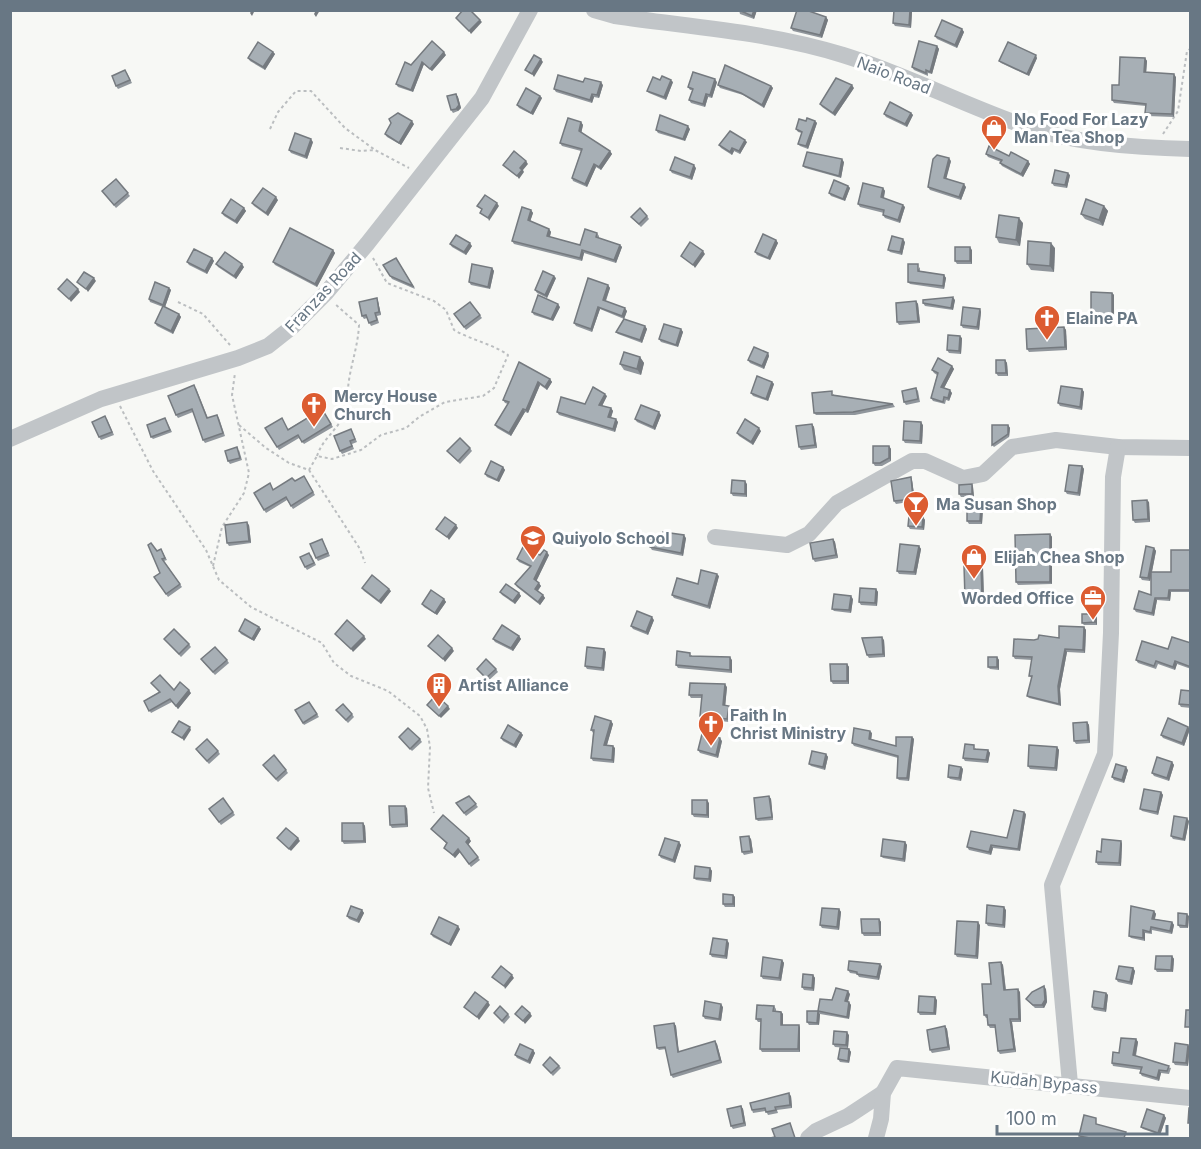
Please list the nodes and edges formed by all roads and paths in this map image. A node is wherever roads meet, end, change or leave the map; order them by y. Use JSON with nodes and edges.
{"nodes":[{"id":1,"x":530,"y":10,"type":"edge"},
{"id":2,"x":594,"y":10,"type":"edge"},
{"id":3,"x":1191,"y":49,"type":"edge"},
{"id":4,"x":270,"y":129,"type":"dead end"},
{"id":5,"x":340,"y":148,"type":"dead end"},
{"id":6,"x":1153,"y":148,"type":"junction"},
{"id":7,"x":1191,"y":149,"type":"edge"},
{"id":8,"x":375,"y":150,"type":"junction"},
{"id":9,"x":422,"y":175,"type":"junction"},
{"id":10,"x":367,"y":244,"type":"junction"},
{"id":11,"x":326,"y":293,"type":"junction"},
{"id":12,"x":178,"y":302,"type":"dead end"},
{"id":13,"x":238,"y":358,"type":"junction"},
{"id":14,"x":116,"y":395,"type":"junction"},
{"id":15,"x":239,"y":425,"type":"junction"},
{"id":16,"x":10,"y":439,"type":"edge"},
{"id":17,"x":1118,"y":447,"type":"junction"},
{"id":18,"x":1191,"y":448,"type":"edge"},
{"id":19,"x":317,"y":456,"type":"junction"},
{"id":20,"x":309,"y":470,"type":"junction"},
{"id":21,"x":715,"y":537,"type":"dead end"},
{"id":22,"x":365,"y":563,"type":"dead end"},
{"id":23,"x":212,"y":569,"type":"junction"},
{"id":24,"x":434,"y":813,"type":"dead end"},
{"id":25,"x":1070,"y":1084,"type":"junction"},
{"id":26,"x":883,"y":1093,"type":"junction"},
{"id":27,"x":1191,"y":1098,"type":"edge"},
{"id":28,"x":808,"y":1138,"type":"edge"},
{"id":29,"x":876,"y":1138,"type":"edge"}],
"edges":[{"from":1,"to":9,"type":"street","name":"Franzas Road"},
{"from":2,"to":6,"type":"street","name":"Naio Road"},
{"from":3,"to":6,"type":"path"},
{"from":4,"to":8,"type":"path"},
{"from":5,"to":8,"type":"path"},
{"from":6,"to":7,"type":"street","name":"Naio Road"},
{"from":8,"to":9,"type":"path"},
{"from":9,"to":10,"type":"street","name":"Franzas Road"},
{"from":10,"to":11,"type":"street","name":"Franzas Road"},
{"from":10,"to":19,"type":"path"},
{"from":11,"to":13,"type":"street","name":"Franzas Road"},
{"from":11,"to":19,"type":"path"},
{"from":12,"to":13,"type":"path"},
{"from":13,"to":14,"type":"street","name":"Franzas Road"},
{"from":13,"to":15,"type":"path"},
{"from":14,"to":16,"type":"street","name":"Franzas Road"},
{"from":14,"to":23,"type":"path"},
{"from":15,"to":20,"type":"path"},
{"from":15,"to":23,"type":"path"},
{"from":17,"to":18,"type":"street"},
{"from":17,"to":21,"type":"street"},
{"from":17,"to":25,"type":"street"},
{"from":19,"to":20,"type":"path"},
{"from":20,"to":22,"type":"path"},
{"from":23,"to":24,"type":"path"},
{"from":25,"to":26,"type":"street","name":"Kudah Bypass"},
{"from":25,"to":27,"type":"street","name":"Kudah Bypass"},
{"from":26,"to":28,"type":"street"},
{"from":26,"to":29,"type":"street"}]}
